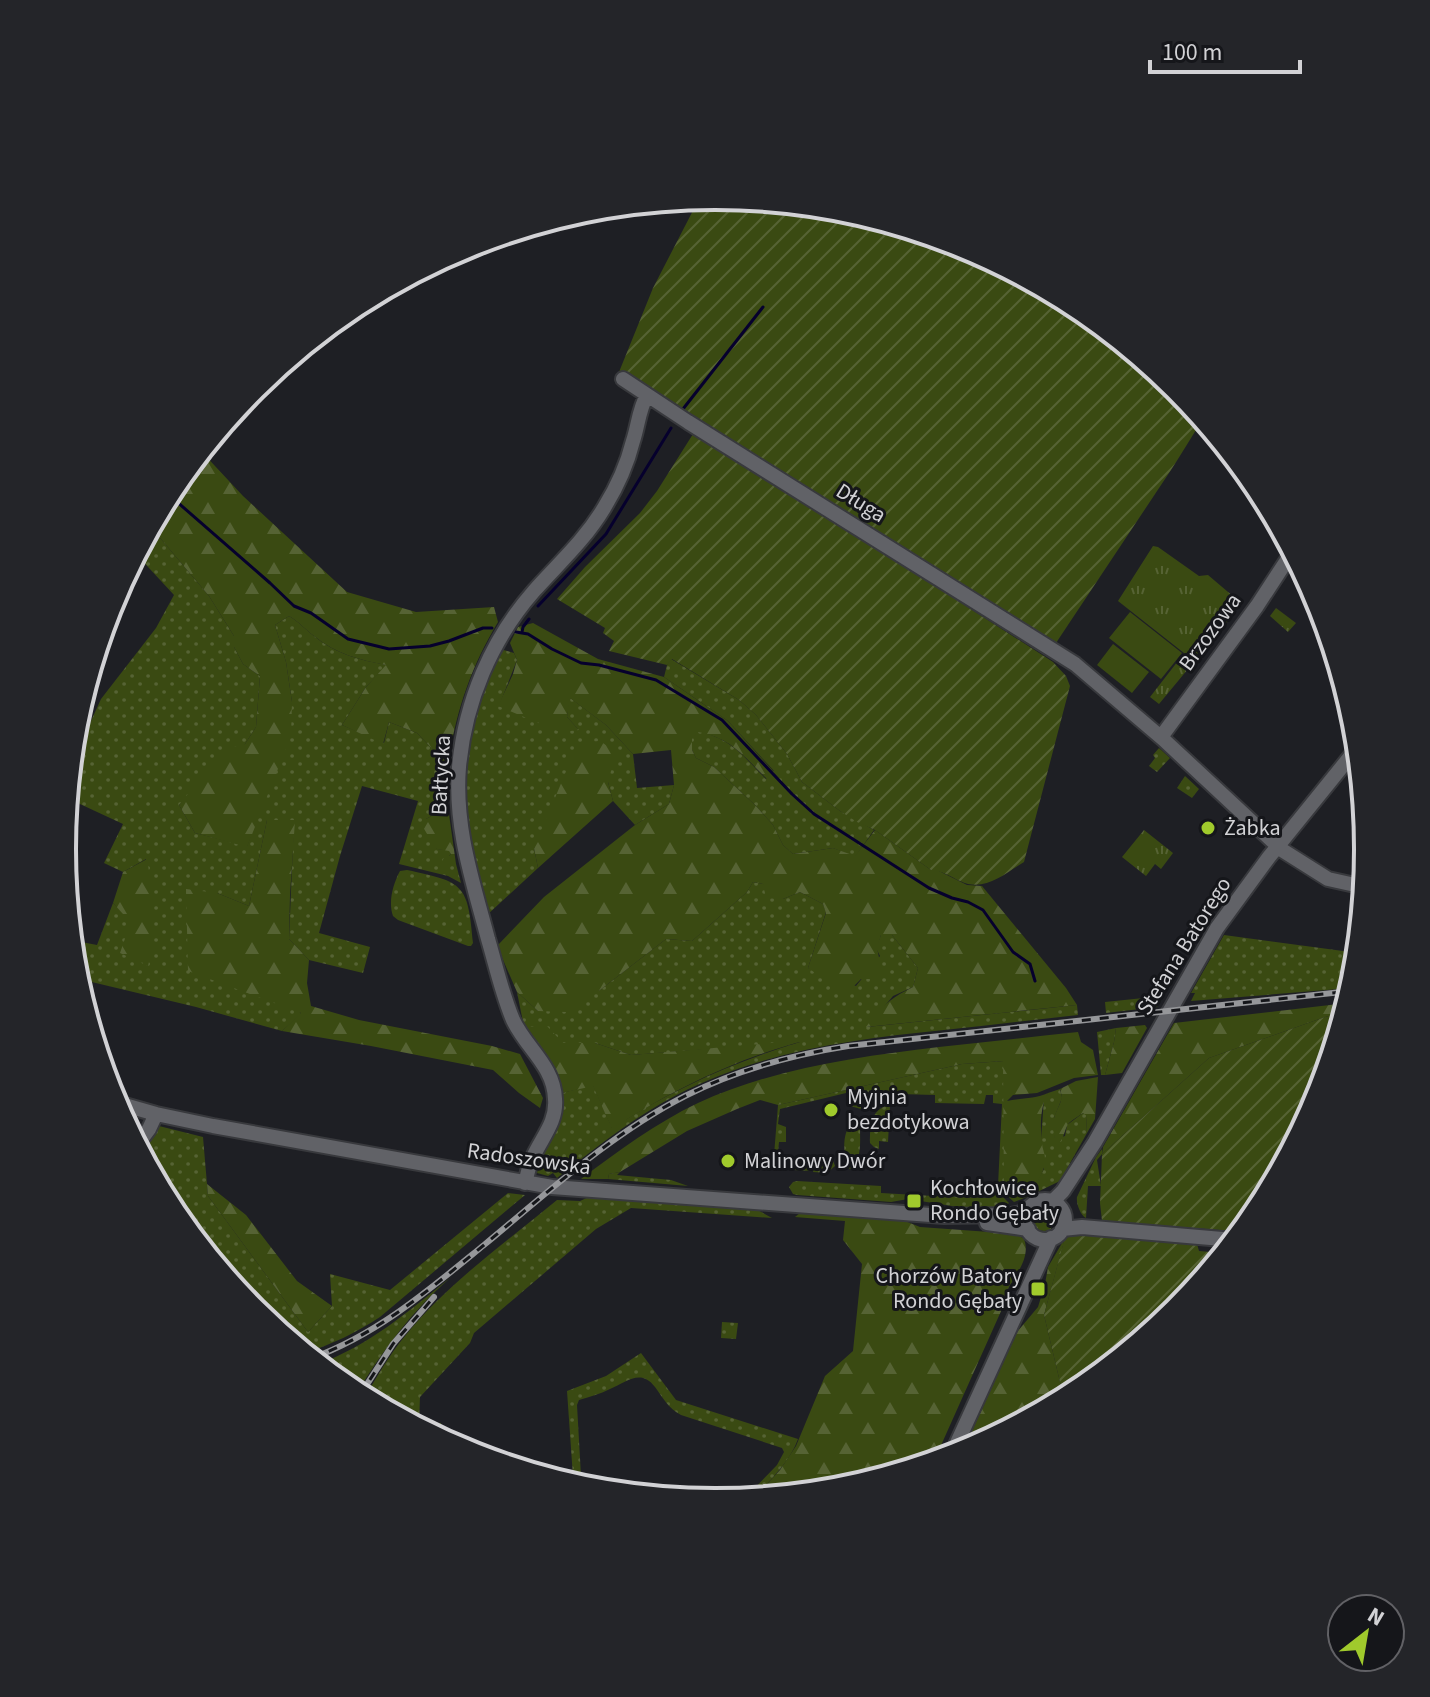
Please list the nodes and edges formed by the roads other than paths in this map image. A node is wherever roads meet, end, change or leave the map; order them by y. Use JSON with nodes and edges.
{"nodes":[{"id":1,"x":623,"y":379,"type":"dead end"},
{"id":2,"x":647,"y":395,"type":"junction"},
{"id":3,"x":1286,"y":562,"type":"edge"},
{"id":4,"x":1161,"y":737,"type":"junction"},
{"id":5,"x":1348,"y":759,"type":"edge"},
{"id":6,"x":1278,"y":847,"type":"junction"},
{"id":7,"x":1353,"y":885,"type":"edge"},
{"id":8,"x":131,"y":1107,"type":"edge"},
{"id":9,"x":156,"y":1114,"type":"junction"},
{"id":10,"x":144,"y":1135,"type":"edge"},
{"id":11,"x":525,"y":1183,"type":"junction"},
{"id":12,"x":1026,"y":1212,"type":"junction"},
{"id":13,"x":944,"y":1216,"type":"junction"},
{"id":14,"x":1051,"y":1224,"type":"junction"},
{"id":15,"x":1220,"y":1239,"type":"edge"},
{"id":16,"x":958,"y":1440,"type":"edge"}],
"edges":[{"from":1,"to":2,"type":"street","name":"Długa"},
{"from":2,"to":4,"type":"street","name":"Długa"},
{"from":2,"to":11,"type":"street","name":"Bałtycka"},
{"from":3,"to":4,"type":"street","name":"Brzozowa"},
{"from":4,"to":6,"type":"street"},
{"from":5,"to":6,"type":"street","name":"Stefana Batorego"},
{"from":6,"to":7,"type":"street"},
{"from":6,"to":14,"type":"street","name":"Stefana Batorego"},
{"from":8,"to":9,"type":"street","name":"Radoszowska"},
{"from":9,"to":10,"type":"street"},
{"from":9,"to":11,"type":"street","name":"Radoszowska"},
{"from":11,"to":13,"type":"street","name":"Radoszowska"},
{"from":12,"to":13,"type":"street","name":"Radoszowska"},
{"from":12,"to":14,"type":"street"},
{"from":12,"to":14,"type":"street","name":"Radoszowska"},
{"from":13,"to":14,"type":"street","name":"Radoszowska"},
{"from":14,"to":15,"type":"street"},
{"from":14,"to":16,"type":"street","name":"Stefana Batorego"}]}
